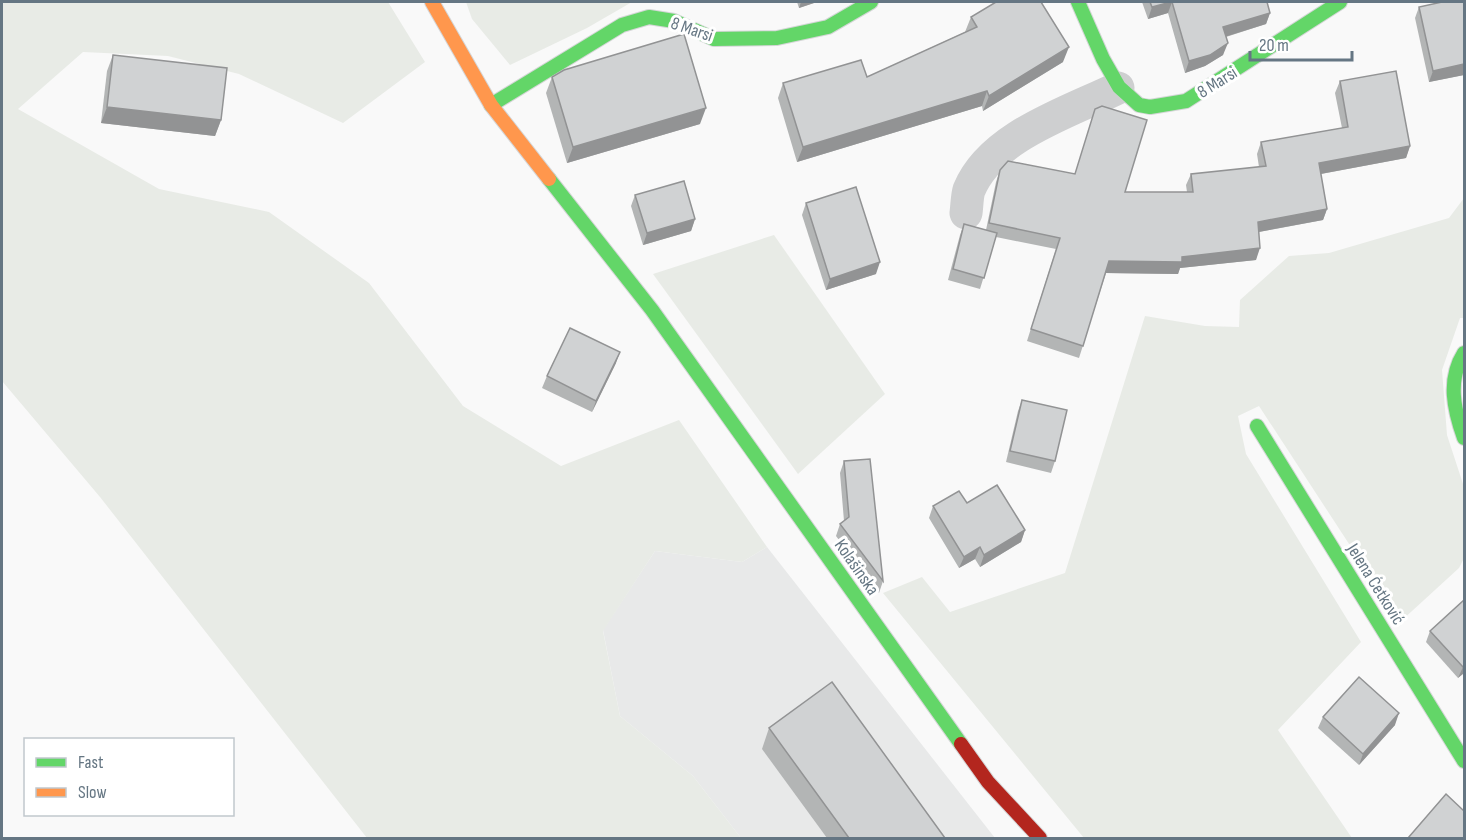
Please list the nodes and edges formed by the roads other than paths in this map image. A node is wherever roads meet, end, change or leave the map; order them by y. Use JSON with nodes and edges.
{"nodes":[{"id":1,"x":432,"y":2,"type":"edge"},
{"id":2,"x":871,"y":2,"type":"edge"},
{"id":3,"x":1078,"y":2,"type":"edge"},
{"id":4,"x":1340,"y":2,"type":"edge"},
{"id":5,"x":1118,"y":88,"type":"junction"},
{"id":6,"x":491,"y":105,"type":"junction"},
{"id":7,"x":966,"y":213,"type":"dead end"},
{"id":8,"x":1464,"y":354,"type":"edge"},
{"id":9,"x":1257,"y":426,"type":"dead end"},
{"id":10,"x":1464,"y":438,"type":"edge"},
{"id":11,"x":1464,"y":761,"type":"edge"},
{"id":12,"x":1040,"y":838,"type":"edge"}],
"edges":[{"from":1,"to":6,"type":"street","name":"Kolašinska"},
{"from":2,"to":6,"type":"street","name":"8 Marsi"},
{"from":3,"to":5,"type":"street","name":"8 Marsi"},
{"from":4,"to":5,"type":"street","name":"8 Marsi"},
{"from":5,"to":7,"type":"street"},
{"from":6,"to":12,"type":"street","name":"Kolašinska"},
{"from":8,"to":10,"type":"street"},
{"from":9,"to":11,"type":"street","name":"Jelena Ćetković"}]}
